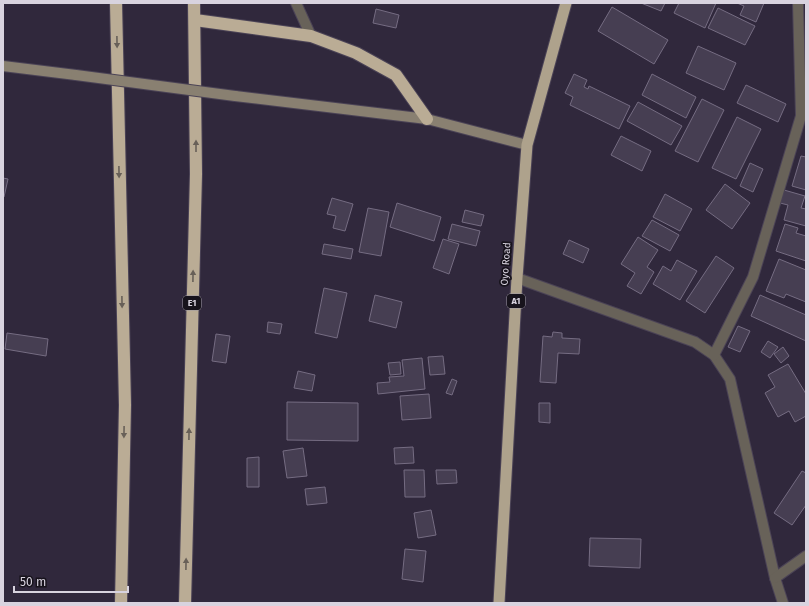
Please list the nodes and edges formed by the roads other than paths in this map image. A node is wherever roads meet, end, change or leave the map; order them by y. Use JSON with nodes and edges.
{"nodes":[{"id":1,"x":116,"y":3,"type":"edge"},
{"id":2,"x":194,"y":3,"type":"edge"},
{"id":3,"x":296,"y":3,"type":"edge"},
{"id":4,"x":566,"y":3,"type":"edge"},
{"id":5,"x":798,"y":3,"type":"edge"},
{"id":6,"x":194,"y":20,"type":"junction"},
{"id":7,"x":311,"y":36,"type":"junction"},
{"id":8,"x":3,"y":66,"type":"edge"},
{"id":9,"x":804,"y":118,"type":"edge"},
{"id":10,"x":427,"y":119,"type":"junction"},
{"id":11,"x":527,"y":145,"type":"junction"},
{"id":12,"x":517,"y":278,"type":"junction"},
{"id":13,"x":714,"y":356,"type":"junction"},
{"id":14,"x":806,"y":556,"type":"edge"},
{"id":15,"x":775,"y":578,"type":"junction"},
{"id":16,"x":121,"y":603,"type":"edge"},
{"id":17,"x":185,"y":603,"type":"edge"},
{"id":18,"x":499,"y":603,"type":"edge"},
{"id":19,"x":783,"y":603,"type":"edge"}],
"edges":[{"from":1,"to":16,"type":"highway","one_way":true},
{"from":2,"to":6,"type":"highway","number":"E1"},
{"from":3,"to":7,"type":"street"},
{"from":4,"to":11,"type":"highway","name":"Oyo Road","number":"A1"},
{"from":5,"to":9,"type":"street"},
{"from":6,"to":7,"type":"highway"},
{"from":17,"to":6,"type":"highway","number":"E1","one_way":true},
{"from":7,"to":10,"type":"highway"},
{"from":8,"to":10,"type":"main road","bridge":true},
{"from":9,"to":13,"type":"street"},
{"from":10,"to":11,"type":"main road"},
{"from":11,"to":12,"type":"highway","name":"Oyo Road","number":"A1"},
{"from":12,"to":13,"type":"street"},
{"from":12,"to":18,"type":"highway","name":"Oyo Road","number":"A1"},
{"from":13,"to":15,"type":"street"},
{"from":14,"to":15,"type":"street"},
{"from":15,"to":19,"type":"street"}]}
